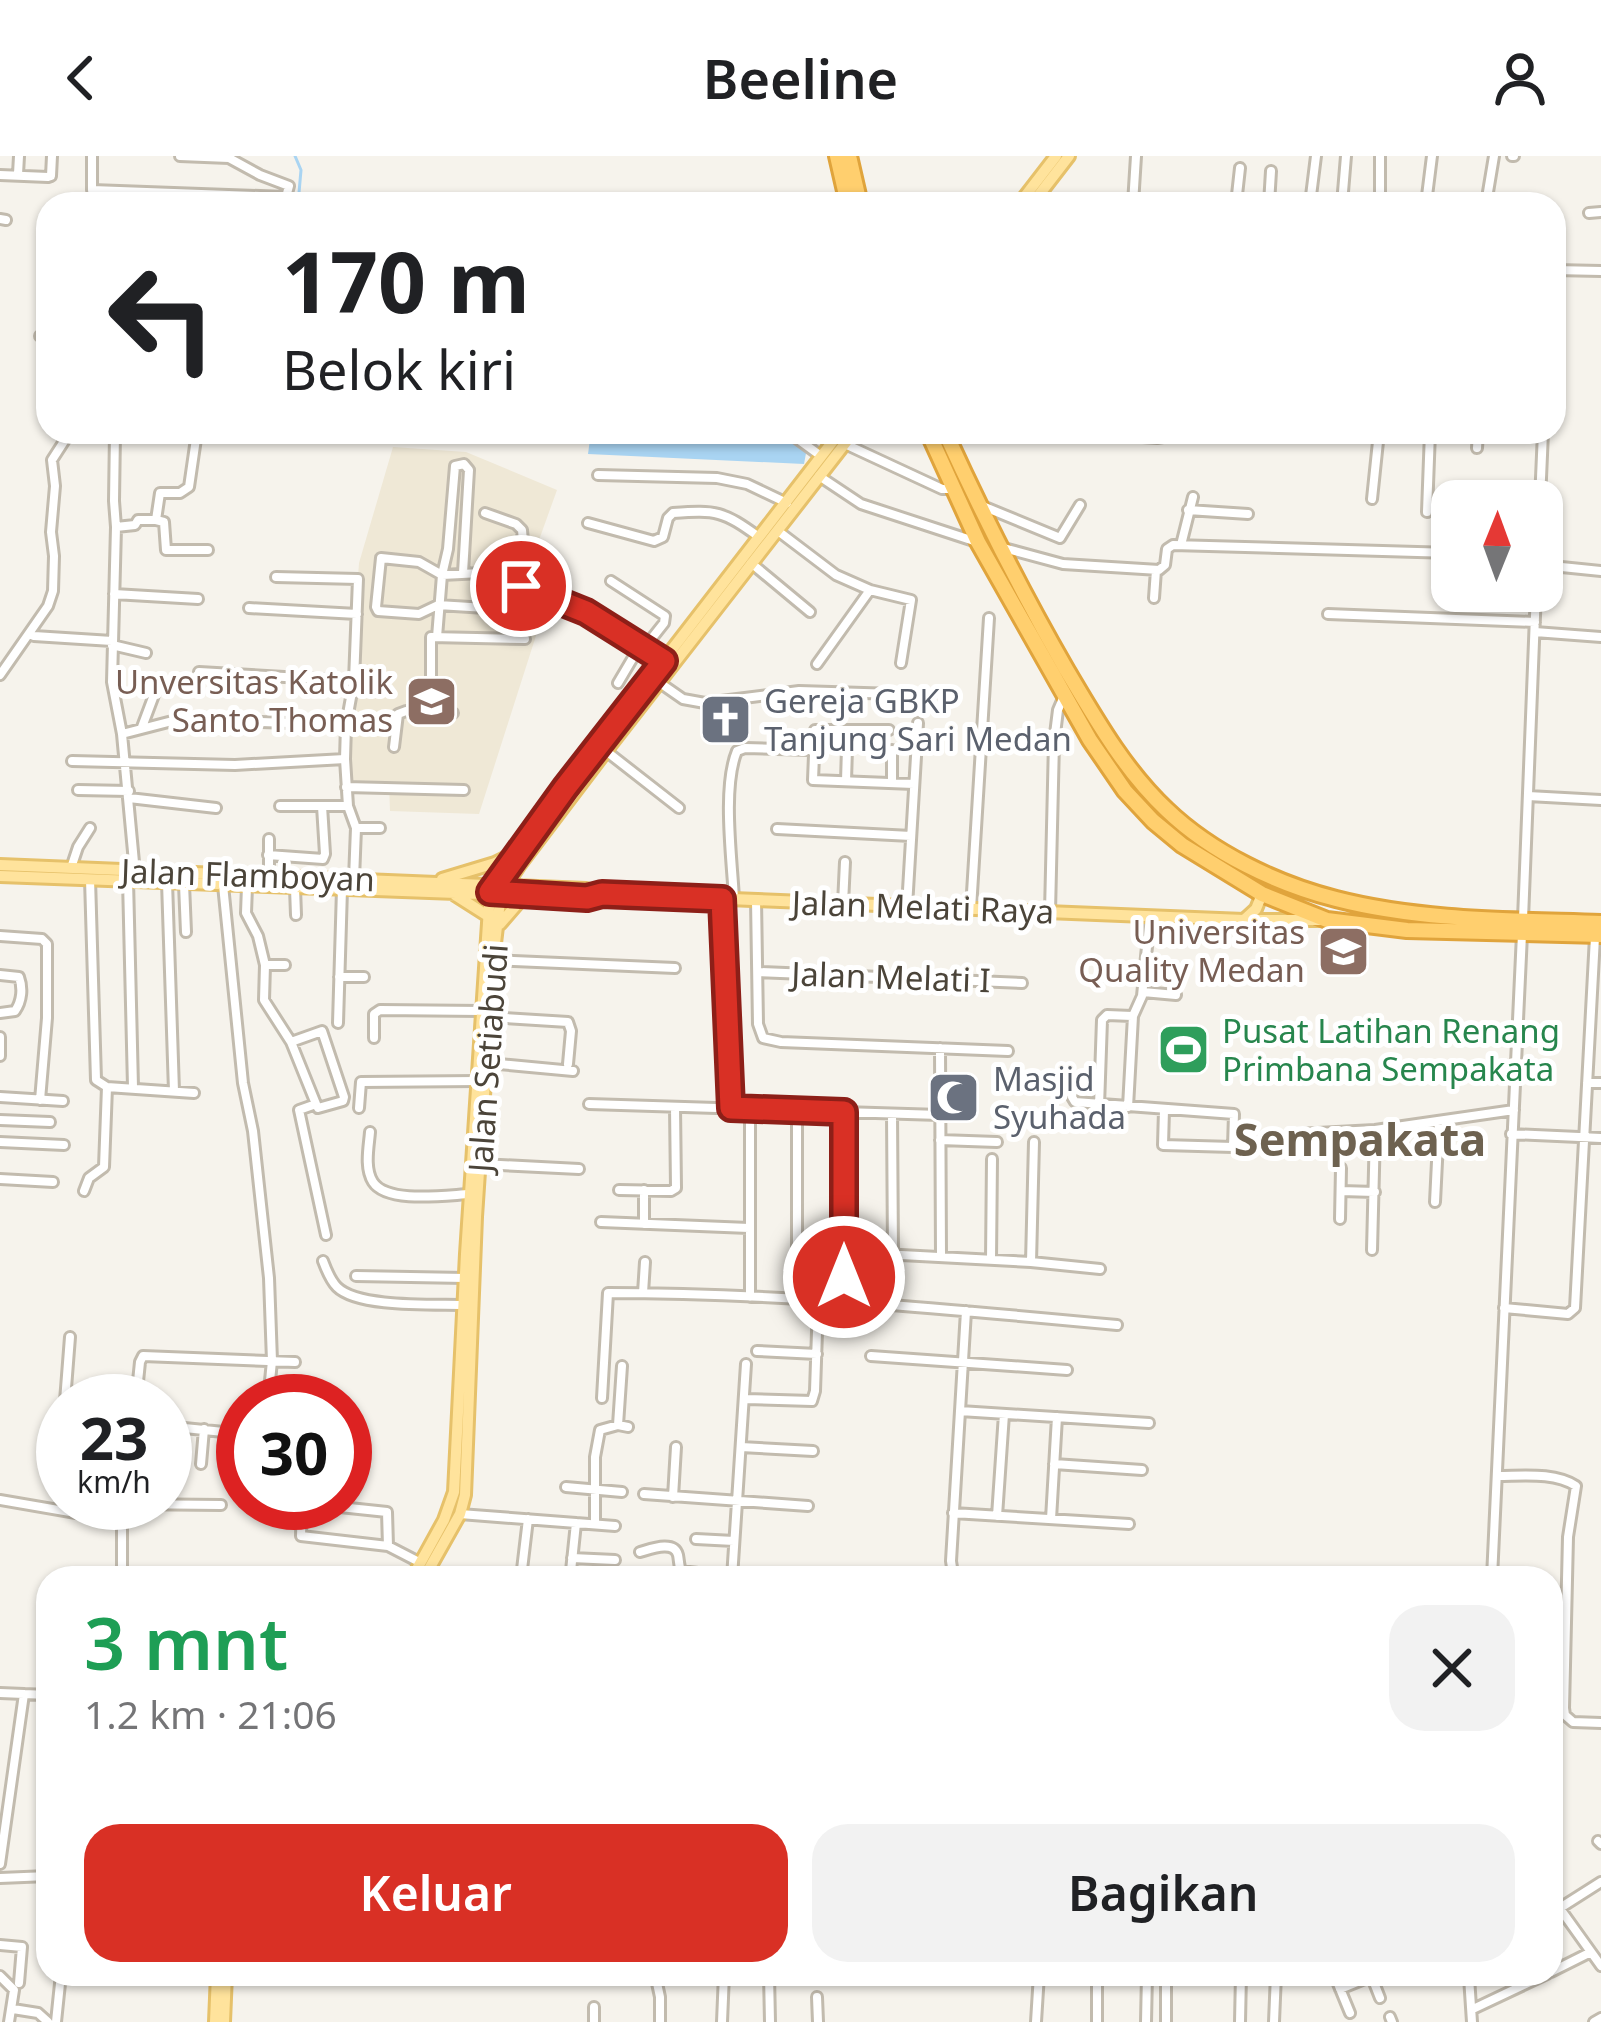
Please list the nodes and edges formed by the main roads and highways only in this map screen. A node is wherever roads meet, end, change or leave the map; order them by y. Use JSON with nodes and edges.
{"nodes":[{"id":1,"x":837,"y":156,"type":"edge"},
{"id":2,"x":849,"y":156,"type":"edge"},
{"id":3,"x":1061,"y":158,"type":"edge"},
{"id":4,"x":845,"y":192,"type":"edge"},
{"id":5,"x":857,"y":192,"type":"edge"},
{"id":6,"x":1030,"y":192,"type":"edge"},
{"id":7,"x":1040,"y":192,"type":"edge"},
{"id":8,"x":835,"y":444,"type":"edge"},
{"id":9,"x":838,"y":444,"type":"edge"},
{"id":10,"x":933,"y":444,"type":"edge"},
{"id":11,"x":950,"y":444,"type":"edge"},
{"id":12,"x":774,"y":527,"type":"junction"},
{"id":13,"x":668,"y":664,"type":"junction"},
{"id":14,"x":1072,"y":700,"type":"junction"},
{"id":15,"x":570,"y":791,"type":"junction"},
{"id":16,"x":518,"y":851,"type":"junction"},
{"id":17,"x":0,"y":865,"type":"edge"},
{"id":18,"x":519,"y":866,"type":"junction"},
{"id":19,"x":0,"y":876,"type":"edge"},
{"id":20,"x":133,"y":877,"type":"junction"},
{"id":21,"x":433,"y":882,"type":"junction"},
{"id":22,"x":384,"y":884,"type":"junction"},
{"id":23,"x":498,"y":889,"type":"junction"},
{"id":24,"x":529,"y":890,"type":"junction"},
{"id":25,"x":446,"y":891,"type":"junction"},
{"id":26,"x":1262,"y":894,"type":"junction"},
{"id":27,"x":488,"y":916,"type":"junction"},
{"id":28,"x":1244,"y":920,"type":"junction"},
{"id":29,"x":1327,"y":920,"type":"junction"},
{"id":30,"x":1522,"y":926,"type":"junction"},
{"id":31,"x":497,"y":928,"type":"junction"},
{"id":32,"x":1599,"y":931,"type":"edge"},
{"id":33,"x":486,"y":1014,"type":"junction"},
{"id":34,"x":419,"y":1566,"type":"edge"},
{"id":35,"x":431,"y":1566,"type":"edge"},
{"id":36,"x":222,"y":1986,"type":"edge"},
{"id":37,"x":220,"y":2022,"type":"edge"}],
"edges":[{"from":1,"to":4,"type":"highway"},
{"from":2,"to":5,"type":"highway"},
{"from":3,"to":6,"type":"main road"},
{"from":3,"to":7,"type":"main road"},
{"from":8,"to":12,"type":"main road","name":"Jalan Setiabudi"},
{"from":9,"to":12,"type":"main road","name":"Jalan Setiabudi"},
{"from":10,"to":14,"type":"highway"},
{"from":11,"to":14,"type":"highway"},
{"from":12,"to":13,"type":"main road","name":"Jalan Setiabudi"},
{"from":12,"to":13,"type":"main road","name":"Jalan Setiabudi"},
{"from":13,"to":15,"type":"main road","name":"Jalan Setiabudi"},
{"from":13,"to":15,"type":"main road","name":"Jalan Setiabudi"},
{"from":14,"to":26,"type":"highway"},
{"from":14,"to":30,"type":"highway"},
{"from":15,"to":16,"type":"main road","name":"Jalan Setiabudi"},
{"from":15,"to":18,"type":"main road","name":"Jalan Setiabudi"},
{"from":16,"to":21,"type":"main road"},
{"from":16,"to":23,"type":"main road","name":"Jalan Setiabudi"},
{"from":17,"to":20,"type":"main road","name":"Jalan Flamboyan"},
{"from":18,"to":23,"type":"main road","name":"Jalan Setiabudi"},
{"from":18,"to":24,"type":"main road"},
{"from":19,"to":20,"type":"main road","name":"Jalan Flamboyan"},
{"from":20,"to":22,"type":"main road","name":"Jalan Flamboyan"},
{"from":20,"to":22,"type":"main road","name":"Jalan Flamboyan"},
{"from":21,"to":22,"type":"main road","name":"Jalan Flamboyan"},
{"from":21,"to":23,"type":"main road","name":"Jalan Flamboyan"},
{"from":22,"to":25,"type":"main road","name":"Jalan Flamboyan"},
{"from":23,"to":24,"type":"main road","name":"Jalan Melati Raya"},
{"from":23,"to":25,"type":"main road","name":"Jalan Flamboyan"},
{"from":23,"to":27,"type":"main road","name":"Jalan Setiabudi"},
{"from":23,"to":31,"type":"main road","name":"Jalan Setiabudi"},
{"from":24,"to":28,"type":"main road","name":"Jalan Melati Raya"},
{"from":24,"to":31,"type":"main road"},
{"from":25,"to":27,"type":"main road"},
{"from":26,"to":28,"type":"main road"},
{"from":26,"to":29,"type":"highway"},
{"from":27,"to":33,"type":"main road","name":"Jalan Setiabudi"},
{"from":28,"to":29,"type":"main road","name":"Jalan Melati Raya"},
{"from":29,"to":30,"type":"highway"},
{"from":30,"to":32,"type":"highway"},
{"from":31,"to":33,"type":"main road","name":"Jalan Setiabudi"},
{"from":33,"to":34,"type":"main road","name":"Jalan Setiabudi"},
{"from":33,"to":35,"type":"main road","name":"Jalan Setiabudi"},
{"from":36,"to":37,"type":"main road"}]}
